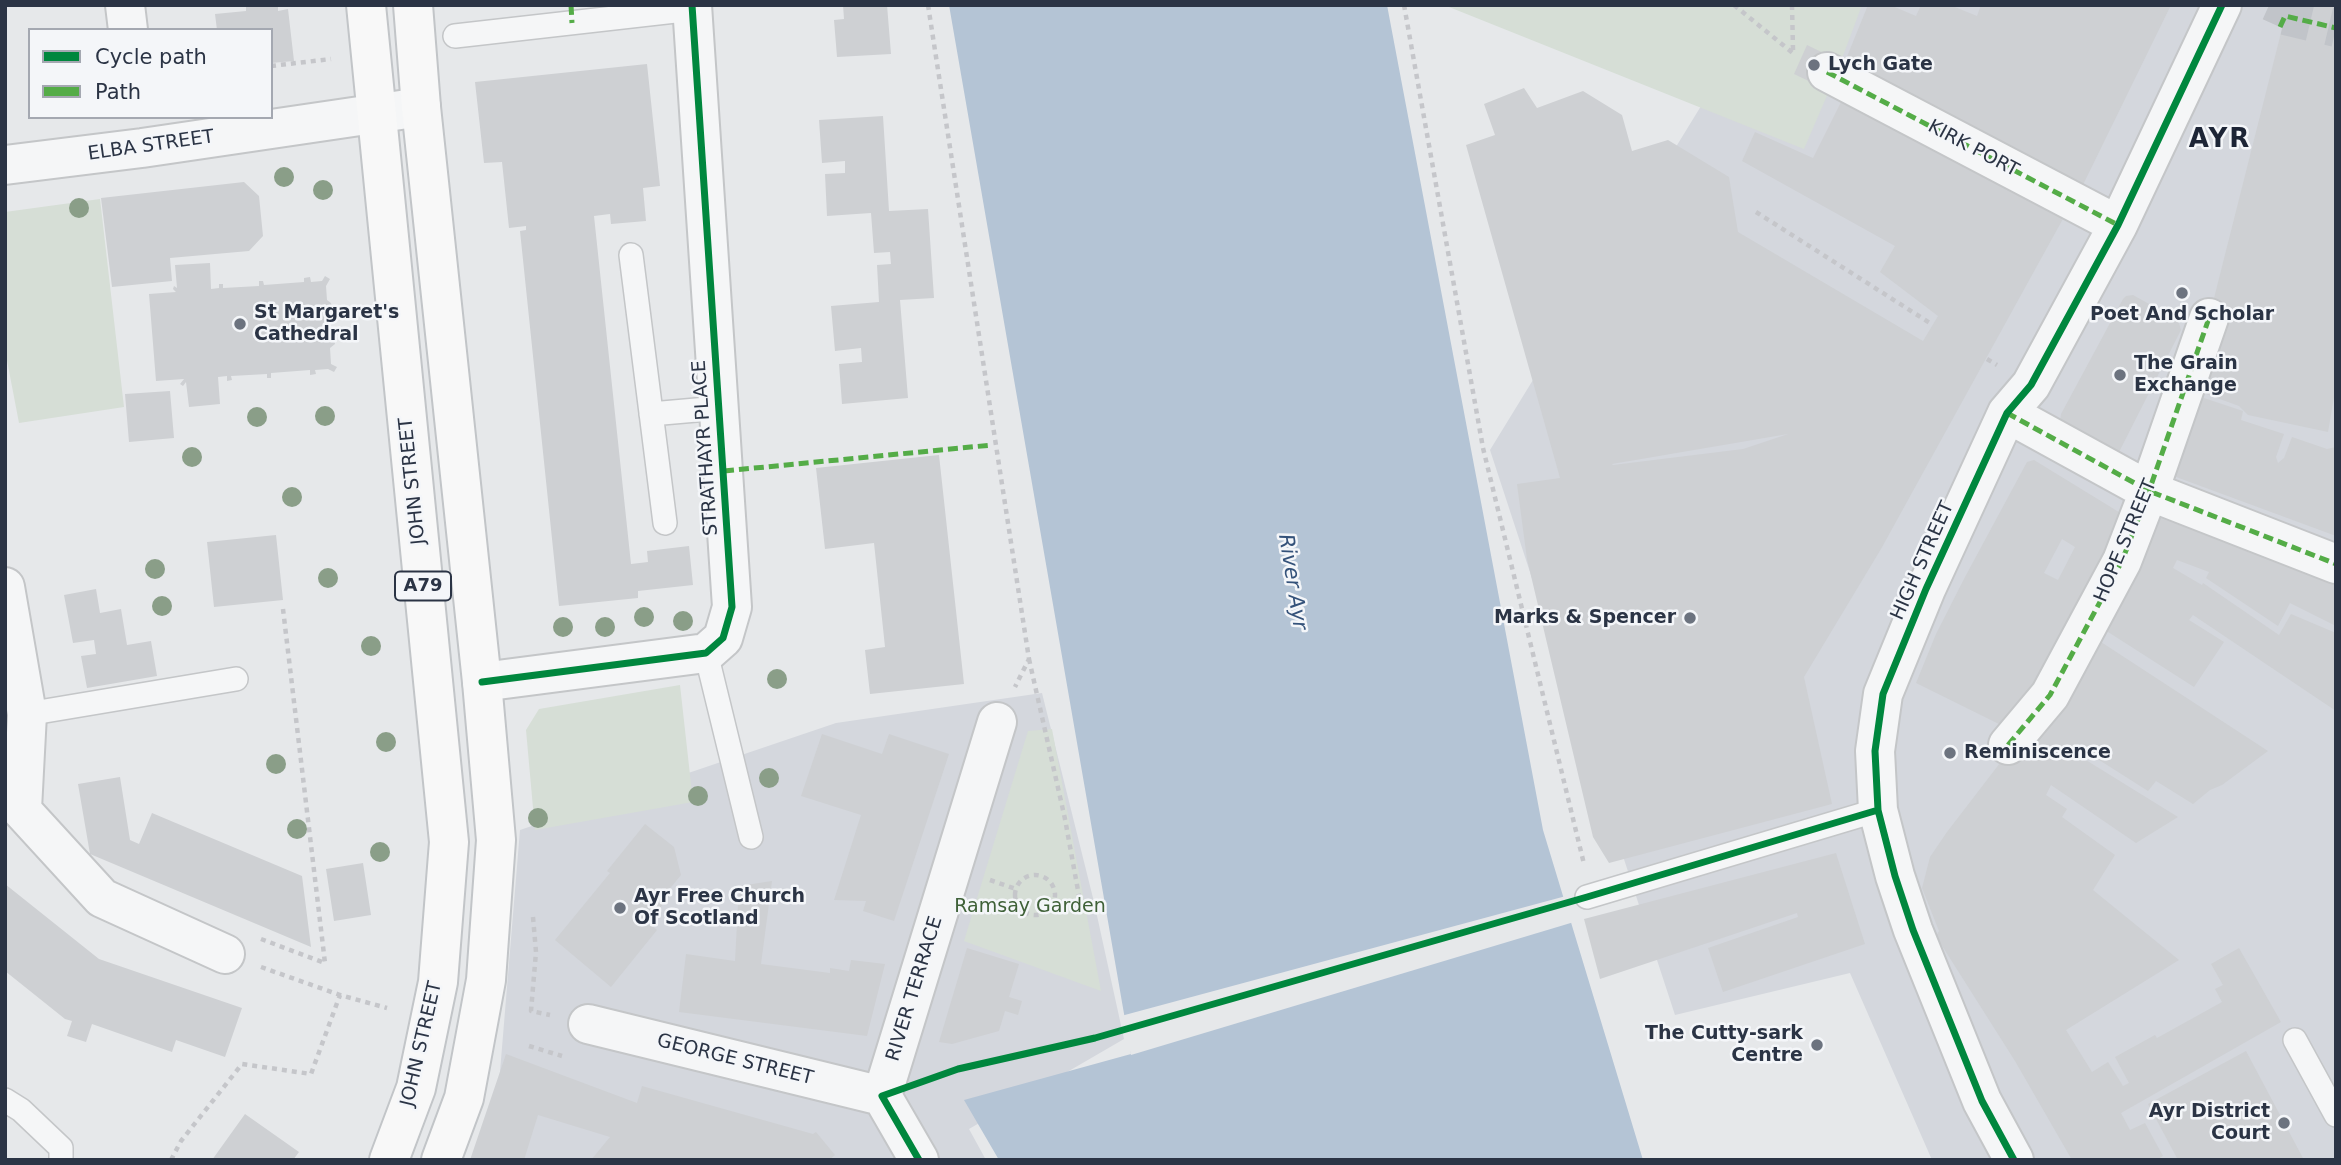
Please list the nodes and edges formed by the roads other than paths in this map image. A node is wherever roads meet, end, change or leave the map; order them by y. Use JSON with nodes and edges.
{"nodes":[{"id":1,"x":125,"y":5,"type":"edge"},
{"id":2,"x":366,"y":5,"type":"edge"},
{"id":3,"x":413,"y":5,"type":"edge"},
{"id":4,"x":2222,"y":5,"type":"edge"},
{"id":5,"x":693,"y":7,"type":"edge"},
{"id":6,"x":128,"y":28,"type":"edge"},
{"id":7,"x":455,"y":36,"type":"dead end"},
{"id":8,"x":1814,"y":65,"type":"road end"},
{"id":9,"x":421,"y":107,"type":"junction"},
{"id":10,"x":376,"y":113,"type":"junction"},
{"id":11,"x":140,"y":133,"type":"edge"},
{"id":12,"x":5,"y":165,"type":"edge"},
{"id":13,"x":2118,"y":225,"type":"junction"},
{"id":14,"x":631,"y":255,"type":"dead end"},
{"id":15,"x":2209,"y":318,"type":"dead end"},
{"id":16,"x":719,"y":408,"type":"junction"},
{"id":17,"x":2007,"y":413,"type":"junction"},
{"id":18,"x":651,"y":414,"type":"junction"},
{"id":19,"x":2149,"y":491,"type":"junction"},
{"id":20,"x":664,"y":523,"type":"dead end"},
{"id":21,"x":2336,"y":564,"type":"edge"},
{"id":22,"x":5,"y":587,"type":"edge"},
{"id":23,"x":706,"y":653,"type":"junction"},
{"id":24,"x":236,"y":679,"type":"dead end"},
{"id":25,"x":481,"y":682,"type":"junction"},
{"id":26,"x":27,"y":714,"type":"junction"},
{"id":27,"x":998,"y":722,"type":"road end"},
{"id":28,"x":2008,"y":745,"type":"dead end"},
{"id":29,"x":14,"y":801,"type":"edge"},
{"id":30,"x":1878,"y":810,"type":"junction"},
{"id":31,"x":751,"y":837,"type":"dead end"},
{"id":32,"x":1587,"y":897,"type":"dead end"},
{"id":33,"x":225,"y":954,"type":"road end"},
{"id":34,"x":588,"y":1024,"type":"dead end"},
{"id":35,"x":2295,"y":1040,"type":"dead end"},
{"id":36,"x":882,"y":1096,"type":"junction"},
{"id":37,"x":5,"y":1100,"type":"edge"},
{"id":38,"x":2336,"y":1115,"type":"edge"},
{"id":39,"x":61,"y":1160,"type":"edge"},
{"id":40,"x":388,"y":1160,"type":"edge"},
{"id":41,"x":441,"y":1160,"type":"edge"},
{"id":42,"x":919,"y":1160,"type":"edge"},
{"id":43,"x":2014,"y":1160,"type":"edge"}],
"edges":[{"from":1,"to":6,"type":"street"},
{"from":2,"to":10,"type":"main road","name":"JOHN STREET","number":"A79"},
{"from":3,"to":9,"type":"main road","number":"A79"},
{"from":4,"to":13,"type":"street","name":"HIGH STREET"},
{"from":5,"to":7,"type":"lane"},
{"from":5,"to":16,"type":"street","name":"STRATHAYR PLACE"},
{"from":8,"to":13,"type":"street","name":"KIRK PORT"},
{"from":9,"to":10,"type":"street","name":"ELBA STREET"},
{"from":9,"to":25,"type":"main road","number":"A79"},
{"from":10,"to":11,"type":"street","name":"ELBA STREET"},
{"from":10,"to":40,"type":"main road","name":"JOHN STREET","number":"A79"},
{"from":11,"to":12,"type":"street","name":"ELBA STREET"},
{"from":13,"to":17,"type":"street","name":"HIGH STREET"},
{"from":14,"to":18,"type":"lane"},
{"from":15,"to":19,"type":"street","name":"HOPE STREET"},
{"from":16,"to":18,"type":"lane"},
{"from":16,"to":23,"type":"street","name":"STRATHAYR PLACE"},
{"from":17,"to":19,"type":"street"},
{"from":17,"to":30,"type":"street","name":"HIGH STREET"},
{"from":18,"to":20,"type":"lane"},
{"from":19,"to":21,"type":"street"},
{"from":19,"to":28,"type":"street","name":"HOPE STREET"},
{"from":22,"to":26,"type":"street"},
{"from":23,"to":25,"type":"street"},
{"from":23,"to":31,"type":"lane"},
{"from":24,"to":26,"type":"lane"},
{"from":25,"to":41,"type":"main road","number":"A79"},
{"from":26,"to":29,"type":"street"},
{"from":27,"to":36,"type":"street","name":"RIVER TERRACE"},
{"from":29,"to":33,"type":"street"},
{"from":30,"to":32,"type":"lane"},
{"from":30,"to":43,"type":"street","name":"HIGH STREET"},
{"from":34,"to":36,"type":"street","name":"GEORGE STREET"},
{"from":35,"to":38,"type":"lane"},
{"from":36,"to":42,"type":"street"},
{"from":37,"to":39,"type":"lane"}]}
